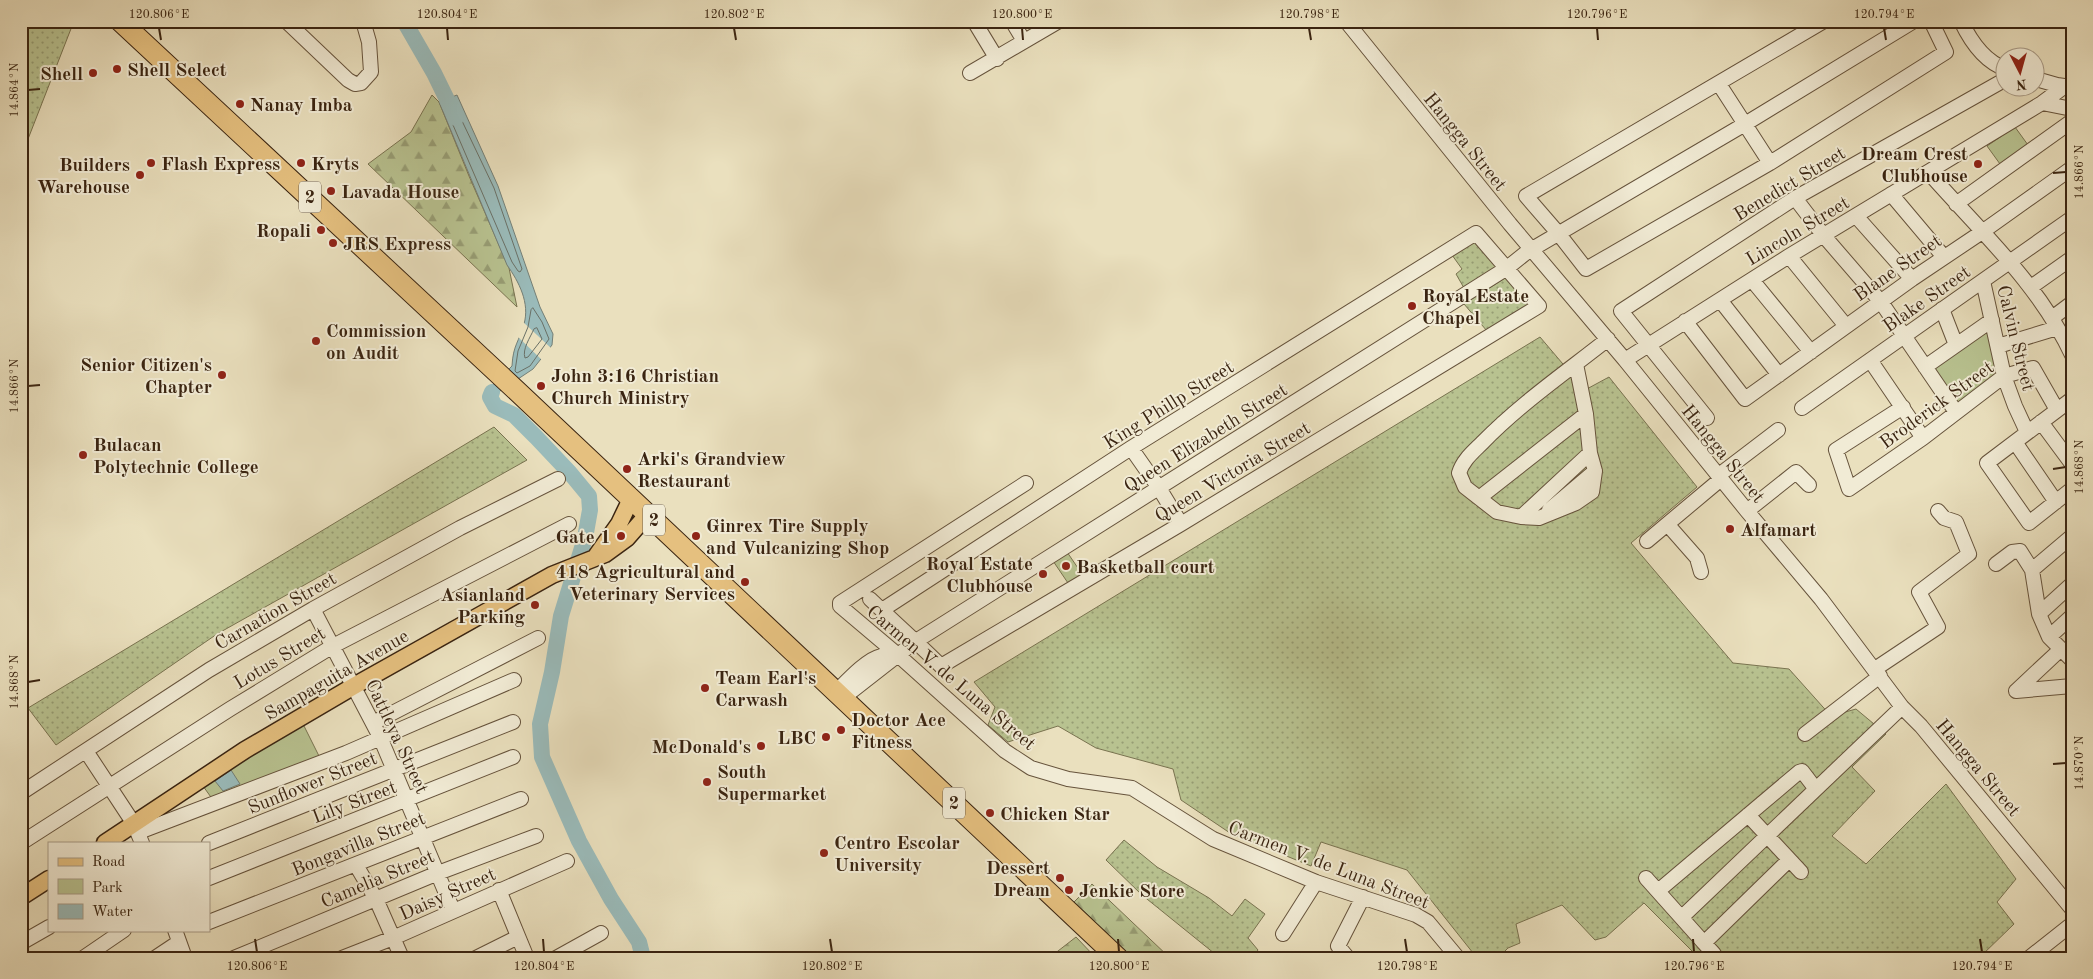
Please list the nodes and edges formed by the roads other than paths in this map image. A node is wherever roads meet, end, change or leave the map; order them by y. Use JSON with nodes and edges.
{"nodes":[{"id":1,"x":120,"y":21,"type":"edge"},
{"id":2,"x":286,"y":21,"type":"edge"},
{"id":3,"x":363,"y":21,"type":"edge"},
{"id":4,"x":974,"y":21,"type":"edge"},
{"id":5,"x":1012,"y":21,"type":"edge"},
{"id":6,"x":1059,"y":21,"type":"edge"},
{"id":7,"x":1346,"y":21,"type":"edge"},
{"id":8,"x":1824,"y":21,"type":"edge"},
{"id":9,"x":1914,"y":21,"type":"edge"},
{"id":10,"x":1931,"y":21,"type":"edge"},
{"id":11,"x":1961,"y":21,"type":"edge"},
{"id":12,"x":1024,"y":41,"type":"junction"},
{"id":13,"x":997,"y":58,"type":"junction"},
{"id":14,"x":1996,"y":64,"type":"edge"},
{"id":15,"x":970,"y":74,"type":"dead end"},
{"id":16,"x":2046,"y":81,"type":"edge"},
{"id":17,"x":1719,"y":84,"type":"junction"},
{"id":18,"x":1996,"y":85,"type":"edge"},
{"id":19,"x":2069,"y":87,"type":"edge"},
{"id":20,"x":2042,"y":103,"type":"junction"},
{"id":21,"x":2072,"y":109,"type":"edge"},
{"id":22,"x":2072,"y":121,"type":"edge"},
{"id":23,"x":1745,"y":124,"type":"junction"},
{"id":24,"x":1770,"y":163,"type":"junction"},
{"id":25,"x":2072,"y":168,"type":"edge"},
{"id":26,"x":1929,"y":173,"type":"junction"},
{"id":27,"x":1891,"y":194,"type":"junction"},
{"id":28,"x":1795,"y":198,"type":"junction"},
{"id":29,"x":1956,"y":204,"type":"junction"},
{"id":30,"x":1856,"y":216,"type":"junction"},
{"id":31,"x":2072,"y":218,"type":"edge"},
{"id":32,"x":1982,"y":232,"type":"junction"},
{"id":33,"x":1558,"y":233,"type":"junction"},
{"id":34,"x":1824,"y":236,"type":"junction"},
{"id":35,"x":1533,"y":250,"type":"junction"},
{"id":36,"x":1789,"y":256,"type":"junction"},
{"id":37,"x":1944,"y":257,"type":"junction"},
{"id":38,"x":2072,"y":258,"type":"edge"},
{"id":39,"x":2010,"y":262,"type":"junction"},
{"id":40,"x":1507,"y":268,"type":"junction"},
{"id":41,"x":1912,"y":279,"type":"junction"},
{"id":42,"x":1752,"y":280,"type":"junction"},
{"id":43,"x":1983,"y":281,"type":"junction"},
{"id":44,"x":2031,"y":287,"type":"junction"},
{"id":45,"x":1720,"y":300,"type":"junction"},
{"id":46,"x":1880,"y":302,"type":"junction"},
{"id":47,"x":2072,"y":303,"type":"edge"},
{"id":48,"x":1942,"y":309,"type":"junction"},
{"id":49,"x":1992,"y":320,"type":"junction"},
{"id":50,"x":1685,"y":321,"type":"junction"},
{"id":51,"x":2054,"y":323,"type":"junction"},
{"id":52,"x":1846,"y":326,"type":"junction"},
{"id":53,"x":1904,"y":336,"type":"junction"},
{"id":54,"x":1608,"y":339,"type":"junction"},
{"id":55,"x":1648,"y":345,"type":"junction"},
{"id":56,"x":1956,"y":345,"type":"junction"},
{"id":57,"x":1998,"y":346,"type":"junction"},
{"id":58,"x":2070,"y":349,"type":"edge"},
{"id":59,"x":1811,"y":352,"type":"junction"},
{"id":60,"x":1625,"y":360,"type":"junction"},
{"id":61,"x":1870,"y":360,"type":"junction"},
{"id":62,"x":1576,"y":364,"type":"junction"},
{"id":63,"x":1925,"y":367,"type":"junction"},
{"id":64,"x":1779,"y":375,"type":"junction"},
{"id":65,"x":2004,"y":376,"type":"junction"},
{"id":66,"x":2072,"y":399,"type":"edge"},
{"id":67,"x":1903,"y":407,"type":"junction"},
{"id":68,"x":1802,"y":408,"type":"dead end"},
{"id":69,"x":2057,"y":410,"type":"junction"},
{"id":70,"x":1956,"y":412,"type":"junction"},
{"id":71,"x":1586,"y":414,"type":"junction"},
{"id":72,"x":1707,"y":418,"type":"dead end"},
{"id":73,"x":2041,"y":422,"type":"junction"},
{"id":74,"x":1778,"y":430,"type":"dead end"},
{"id":75,"x":2027,"y":432,"type":"junction"},
{"id":76,"x":1923,"y":438,"type":"junction"},
{"id":77,"x":2015,"y":442,"type":"junction"},
{"id":78,"x":1131,"y":448,"type":"junction"},
{"id":79,"x":1590,"y":453,"type":"junction"},
{"id":80,"x":2072,"y":464,"type":"edge"},
{"id":81,"x":1720,"y":477,"type":"junction"},
{"id":82,"x":558,"y":479,"type":"dead end"},
{"id":83,"x":1026,"y":483,"type":"dead end"},
{"id":84,"x":1809,"y":485,"type":"dead end"},
{"id":85,"x":1159,"y":488,"type":"junction"},
{"id":86,"x":2072,"y":489,"type":"edge"},
{"id":87,"x":1478,"y":498,"type":"junction"},
{"id":88,"x":631,"y":499,"type":"junction"},
{"id":89,"x":2056,"y":502,"type":"junction"},
{"id":90,"x":1747,"y":511,"type":"junction"},
{"id":91,"x":1938,"y":511,"type":"dead end"},
{"id":92,"x":648,"y":514,"type":"junction"},
{"id":93,"x":1521,"y":517,"type":"junction"},
{"id":94,"x":569,"y":524,"type":"dead end"},
{"id":95,"x":1181,"y":524,"type":"junction"},
{"id":96,"x":1668,"y":525,"type":"junction"},
{"id":97,"x":2072,"y":536,"type":"edge"},
{"id":98,"x":1647,"y":542,"type":"dead end"},
{"id":99,"x":594,"y":559,"type":"junction"},
{"id":100,"x":1996,"y":564,"type":"dead end"},
{"id":101,"x":2032,"y":570,"type":"junction"},
{"id":102,"x":1702,"y":572,"type":"dead end"},
{"id":103,"x":2072,"y":584,"type":"edge"},
{"id":104,"x":870,"y":599,"type":"dead end"},
{"id":105,"x":313,"y":609,"type":"junction"},
{"id":106,"x":882,"y":610,"type":"junction"},
{"id":107,"x":2039,"y":614,"type":"junction"},
{"id":108,"x":2072,"y":616,"type":"edge"},
{"id":109,"x":2050,"y":637,"type":"junction"},
{"id":110,"x":538,"y":638,"type":"dead end"},
{"id":111,"x":916,"y":641,"type":"junction"},
{"id":112,"x":333,"y":646,"type":"junction"},
{"id":113,"x":2061,"y":649,"type":"junction"},
{"id":114,"x":898,"y":655,"type":"junction"},
{"id":115,"x":2072,"y":660,"type":"edge"},
{"id":116,"x":1877,"y":672,"type":"junction"},
{"id":117,"x":514,"y":680,"type":"dead end"},
{"id":118,"x":354,"y":686,"type":"junction"},
{"id":119,"x":2072,"y":686,"type":"edge"},
{"id":120,"x":840,"y":695,"type":"junction"},
{"id":121,"x":1902,"y":707,"type":"junction"},
{"id":122,"x":513,"y":722,"type":"dead end"},
{"id":123,"x":373,"y":723,"type":"junction"},
{"id":124,"x":1805,"y":734,"type":"dead end"},
{"id":125,"x":380,"y":737,"type":"junction"},
{"id":126,"x":86,"y":751,"type":"junction"},
{"id":127,"x":513,"y":757,"type":"dead end"},
{"id":128,"x":394,"y":770,"type":"junction"},
{"id":129,"x":110,"y":788,"type":"junction"},
{"id":130,"x":1815,"y":788,"type":"junction"},
{"id":131,"x":21,"y":793,"type":"edge"},
{"id":132,"x":521,"y":799,"type":"dead end"},
{"id":133,"x":407,"y":801,"type":"junction"},
{"id":134,"x":1748,"y":815,"type":"junction"},
{"id":135,"x":138,"y":833,"type":"edge"},
{"id":136,"x":536,"y":836,"type":"dead end"},
{"id":137,"x":1766,"y":837,"type":"junction"},
{"id":138,"x":424,"y":838,"type":"junction"},
{"id":139,"x":108,"y":842,"type":"edge"},
{"id":140,"x":21,"y":843,"type":"edge"},
{"id":141,"x":210,"y":843,"type":"edge"},
{"id":142,"x":1789,"y":860,"type":"junction"},
{"id":143,"x":567,"y":862,"type":"dead end"},
{"id":144,"x":356,"y":865,"type":"junction"},
{"id":145,"x":1801,"y":872,"type":"dead end"},
{"id":146,"x":438,"y":873,"type":"junction"},
{"id":147,"x":210,"y":878,"type":"edge"},
{"id":148,"x":1646,"y":878,"type":"dead end"},
{"id":149,"x":48,"y":880,"type":"edge"},
{"id":150,"x":1316,"y":882,"type":"junction"},
{"id":151,"x":499,"y":890,"type":"junction"},
{"id":152,"x":1658,"y":891,"type":"junction"},
{"id":153,"x":21,"y":897,"type":"edge"},
{"id":154,"x":1363,"y":897,"type":"junction"},
{"id":155,"x":376,"y":899,"type":"junction"},
{"id":156,"x":2072,"y":909,"type":"edge"},
{"id":157,"x":453,"y":910,"type":"junction"},
{"id":158,"x":1682,"y":917,"type":"junction"},
{"id":159,"x":210,"y":922,"type":"edge"},
{"id":160,"x":2072,"y":924,"type":"edge"},
{"id":161,"x":48,"y":928,"type":"edge"},
{"id":162,"x":121,"y":932,"type":"edge"},
{"id":163,"x":601,"y":933,"type":"dead end"},
{"id":164,"x":179,"y":934,"type":"edge"},
{"id":165,"x":1283,"y":934,"type":"dead end"},
{"id":166,"x":518,"y":936,"type":"junction"},
{"id":167,"x":393,"y":938,"type":"junction"},
{"id":168,"x":1704,"y":943,"type":"junction"},
{"id":169,"x":21,"y":944,"type":"edge"},
{"id":170,"x":1714,"y":954,"type":"dead end"},
{"id":171,"x":563,"y":956,"type":"edge"},
{"id":172,"x":82,"y":958,"type":"edge"},
{"id":173,"x":155,"y":958,"type":"edge"},
{"id":174,"x":185,"y":958,"type":"edge"},
{"id":175,"x":234,"y":958,"type":"edge"},
{"id":176,"x":342,"y":958,"type":"edge"},
{"id":177,"x":402,"y":958,"type":"edge"},
{"id":178,"x":476,"y":958,"type":"edge"},
{"id":179,"x":527,"y":958,"type":"edge"},
{"id":180,"x":1118,"y":958,"type":"edge"},
{"id":181,"x":1348,"y":958,"type":"edge"},
{"id":182,"x":1458,"y":958,"type":"edge"},
{"id":183,"x":2029,"y":958,"type":"edge"}],
"edges":[{"from":1,"to":88,"type":"highway","number":"2"},
{"from":2,"to":3,"type":"street"},
{"from":4,"to":13,"type":"street"},
{"from":5,"to":12,"type":"street"},
{"from":6,"to":12,"type":"street"},
{"from":7,"to":35,"type":"street","name":"Hangga Street"},
{"from":8,"to":17,"type":"street"},
{"from":9,"to":23,"type":"street","name":"Queen Elizabeth Street"},
{"from":10,"to":24,"type":"street"},
{"from":11,"to":14,"type":"street"},
{"from":12,"to":13,"type":"street"},
{"from":13,"to":15,"type":"street"},
{"from":16,"to":19,"type":"street"},
{"from":17,"to":23,"type":"street"},
{"from":17,"to":33,"type":"street"},
{"from":18,"to":28,"type":"street","name":"Benedict Street"},
{"from":19,"to":20,"type":"street","name":"Lincoln Street"},
{"from":20,"to":21,"type":"street"},
{"from":20,"to":26,"type":"street","name":"Lincoln Street"},
{"from":22,"to":29,"type":"street"},
{"from":23,"to":24,"type":"street"},
{"from":23,"to":33,"type":"street","name":"Queen Elizabeth Street"},
{"from":24,"to":33,"type":"street"},
{"from":25,"to":32,"type":"street","name":"Blane Street"},
{"from":26,"to":27,"type":"street","name":"Lincoln Street"},
{"from":26,"to":29,"type":"street"},
{"from":27,"to":30,"type":"street","name":"Lincoln Street"},
{"from":27,"to":37,"type":"street"},
{"from":28,"to":34,"type":"street"},
{"from":28,"to":55,"type":"street","name":"Benedict Street"},
{"from":29,"to":32,"type":"street"},
{"from":30,"to":34,"type":"street","name":"Lincoln Street"},
{"from":30,"to":41,"type":"street"},
{"from":31,"to":39,"type":"street","name":"Blake Street"},
{"from":32,"to":37,"type":"street","name":"Blane Street"},
{"from":32,"to":39,"type":"street"},
{"from":33,"to":35,"type":"street","name":"Queen Elizabeth Street"},
{"from":34,"to":36,"type":"street","name":"Lincoln Street"},
{"from":34,"to":46,"type":"street"},
{"from":35,"to":40,"type":"street","name":"Queen Elizabeth Street"},
{"from":35,"to":54,"type":"street","name":"Hangga Street"},
{"from":36,"to":42,"type":"street","name":"Lincoln Street"},
{"from":36,"to":52,"type":"street"},
{"from":37,"to":41,"type":"street","name":"Blane Street"},
{"from":38,"to":44,"type":"street"},
{"from":39,"to":43,"type":"street","name":"Blake Street"},
{"from":39,"to":44,"type":"street"},
{"from":40,"to":78,"type":"street","name":"King Phillp Street"},
{"from":40,"to":85,"type":"street","name":"Queen Elizabeth Street"},
{"from":40,"to":95,"type":"street","name":"Queen Victoria Street"},
{"from":41,"to":46,"type":"street","name":"Blane Street"},
{"from":42,"to":45,"type":"street","name":"Lincoln Street"},
{"from":42,"to":59,"type":"street"},
{"from":43,"to":48,"type":"street","name":"Blake Street"},
{"from":43,"to":49,"type":"street","name":"Calvin Street"},
{"from":44,"to":51,"type":"street"},
{"from":45,"to":50,"type":"street","name":"Lincoln Street"},
{"from":45,"to":64,"type":"street"},
{"from":46,"to":52,"type":"street","name":"Blane Street"},
{"from":46,"to":53,"type":"street"},
{"from":47,"to":51,"type":"street"},
{"from":48,"to":53,"type":"street","name":"Blake Street"},
{"from":48,"to":56,"type":"street"},
{"from":49,"to":56,"type":"street"},
{"from":49,"to":57,"type":"street","name":"Calvin Street"},
{"from":50,"to":55,"type":"street","name":"Lincoln Street"},
{"from":50,"to":64,"type":"street","name":"Blane Street"},
{"from":51,"to":57,"type":"street"},
{"from":51,"to":58,"type":"street"},
{"from":52,"to":59,"type":"street","name":"Blane Street"},
{"from":53,"to":61,"type":"street","name":"Blake Street"},
{"from":53,"to":63,"type":"street"},
{"from":54,"to":60,"type":"street","name":"Hangga Street"},
{"from":54,"to":62,"type":"street"},
{"from":55,"to":60,"type":"street","name":"Lincoln Street"},
{"from":55,"to":72,"type":"street"},
{"from":56,"to":63,"type":"street"},
{"from":57,"to":65,"type":"street","name":"Calvin Street"},
{"from":59,"to":64,"type":"street","name":"Blane Street"},
{"from":60,"to":81,"type":"street","name":"Hangga Street"},
{"from":61,"to":67,"type":"street"},
{"from":61,"to":68,"type":"street","name":"Blake Street"},
{"from":62,"to":71,"type":"street"},
{"from":62,"to":87,"type":"street"},
{"from":63,"to":70,"type":"street"},
{"from":65,"to":69,"type":"street","name":"Broderick Street"},
{"from":65,"to":70,"type":"street","name":"Broderick Street"},
{"from":65,"to":75,"type":"street","name":"Calvin Street"},
{"from":66,"to":69,"type":"street"},
{"from":67,"to":76,"type":"street"},
{"from":67,"to":76,"type":"street","name":"Broderick Street"},
{"from":69,"to":73,"type":"street"},
{"from":70,"to":76,"type":"street","name":"Broderick Street"},
{"from":71,"to":79,"type":"street"},
{"from":71,"to":87,"type":"street"},
{"from":73,"to":75,"type":"street"},
{"from":73,"to":80,"type":"street"},
{"from":74,"to":81,"type":"street"},
{"from":75,"to":77,"type":"street"},
{"from":77,"to":89,"type":"street"},
{"from":77,"to":89,"type":"street"},
{"from":78,"to":85,"type":"street"},
{"from":78,"to":106,"type":"street","name":"King Phillp Street"},
{"from":79,"to":93,"type":"street"},
{"from":79,"to":93,"type":"street"},
{"from":81,"to":90,"type":"street","name":"Hangga Street"},
{"from":81,"to":96,"type":"street"},
{"from":82,"to":105,"type":"street","name":"Carnation Street"},
{"from":83,"to":114,"type":"street","name":"Carmen V. de Luna Street"},
{"from":84,"to":90,"type":"street"},
{"from":85,"to":95,"type":"street"},
{"from":85,"to":111,"type":"street","name":"Queen Elizabeth Street"},
{"from":86,"to":89,"type":"street"},
{"from":87,"to":93,"type":"street"},
{"from":88,"to":92,"type":"highway","number":"2"},
{"from":88,"to":99,"type":"main road"},
{"from":90,"to":116,"type":"street","name":"Hangga Street"},
{"from":91,"to":116,"type":"street"},
{"from":92,"to":99,"type":"main road","name":"Sampaguita Avenue"},
{"from":92,"to":120,"type":"highway","number":"2"},
{"from":94,"to":112,"type":"street","name":"Lotus Street"},
{"from":95,"to":111,"type":"street","name":"Queen Victoria Street"},
{"from":96,"to":98,"type":"street"},
{"from":96,"to":102,"type":"street"},
{"from":97,"to":101,"type":"street"},
{"from":99,"to":118,"type":"main road","name":"Sampaguita Avenue"},
{"from":100,"to":101,"type":"street"},
{"from":101,"to":107,"type":"street"},
{"from":103,"to":107,"type":"street"},
{"from":104,"to":106,"type":"street"},
{"from":105,"to":112,"type":"street","name":"Cattleya Street"},
{"from":105,"to":126,"type":"street","name":"Carnation Street"},
{"from":106,"to":111,"type":"street"},
{"from":107,"to":109,"type":"street"},
{"from":108,"to":109,"type":"street"},
{"from":109,"to":113,"type":"street"},
{"from":110,"to":123,"type":"street"},
{"from":111,"to":114,"type":"street","name":"Queen Elizabeth Street"},
{"from":112,"to":118,"type":"street","name":"Cattleya Street"},
{"from":112,"to":129,"type":"street","name":"Lotus Street"},
{"from":113,"to":115,"type":"street"},
{"from":113,"to":119,"type":"street"},
{"from":114,"to":120,"type":"street","name":"Queen Elizabeth Street"},
{"from":114,"to":150,"type":"street","name":"Carmen V. de Luna Street"},
{"from":116,"to":121,"type":"street","name":"Hangga Street"},
{"from":116,"to":124,"type":"street"},
{"from":117,"to":125,"type":"street"},
{"from":118,"to":123,"type":"street","name":"Cattleya Street"},
{"from":118,"to":135,"type":"main road","name":"Sampaguita Avenue"},
{"from":120,"to":180,"type":"highway","number":"2"},
{"from":121,"to":130,"type":"street"},
{"from":121,"to":156,"type":"street","name":"Hangga Street"},
{"from":122,"to":128,"type":"street","name":"Sunflower Street"},
{"from":123,"to":125,"type":"street","name":"Cattleya Street"},
{"from":125,"to":128,"type":"street","name":"Cattleya Street"},
{"from":125,"to":135,"type":"street"},
{"from":126,"to":129,"type":"street"},
{"from":126,"to":131,"type":"street","name":"Carnation Street"},
{"from":127,"to":133,"type":"street","name":"Lily Street"},
{"from":128,"to":133,"type":"street","name":"Cattleya Street"},
{"from":128,"to":141,"type":"street","name":"Sunflower Street"},
{"from":129,"to":135,"type":"street"},
{"from":129,"to":140,"type":"street","name":"Lotus Street"},
{"from":130,"to":134,"type":"street"},
{"from":130,"to":137,"type":"street"},
{"from":132,"to":138,"type":"street","name":"Bongavilla Street"},
{"from":133,"to":138,"type":"street","name":"Cattleya Street"},
{"from":133,"to":147,"type":"street","name":"Lily Street"},
{"from":134,"to":137,"type":"street"},
{"from":134,"to":152,"type":"street"},
{"from":135,"to":139,"type":"main road","name":"Sampaguita Avenue"},
{"from":136,"to":146,"type":"street","name":"Camelia Street"},
{"from":137,"to":142,"type":"street"},
{"from":137,"to":158,"type":"street"},
{"from":138,"to":144,"type":"street","name":"Bongavilla Street"},
{"from":138,"to":146,"type":"street","name":"Cattleya Street"},
{"from":142,"to":145,"type":"street"},
{"from":142,"to":168,"type":"street"},
{"from":143,"to":151,"type":"street","name":"Daisy Street"},
{"from":144,"to":155,"type":"street"},
{"from":144,"to":159,"type":"street","name":"Bongavilla Street"},
{"from":146,"to":155,"type":"street","name":"Camelia Street"},
{"from":146,"to":157,"type":"street","name":"Cattleya Street"},
{"from":148,"to":152,"type":"street"},
{"from":149,"to":153,"type":"main road"},
{"from":150,"to":154,"type":"street","name":"Carmen V. de Luna Street"},
{"from":150,"to":165,"type":"street"},
{"from":151,"to":157,"type":"street","name":"Daisy Street"},
{"from":151,"to":166,"type":"street"},
{"from":152,"to":158,"type":"street"},
{"from":154,"to":181,"type":"street"},
{"from":154,"to":182,"type":"street","name":"Carmen V. de Luna Street"},
{"from":155,"to":167,"type":"street"},
{"from":155,"to":175,"type":"street","name":"Camelia Street"},
{"from":157,"to":167,"type":"street","name":"Daisy Street"},
{"from":158,"to":168,"type":"street"},
{"from":160,"to":183,"type":"street"},
{"from":161,"to":169,"type":"street"},
{"from":162,"to":172,"type":"street"},
{"from":163,"to":171,"type":"street"},
{"from":164,"to":173,"type":"street"},
{"from":164,"to":174,"type":"street"},
{"from":166,"to":178,"type":"street"},
{"from":166,"to":179,"type":"street"},
{"from":167,"to":176,"type":"street","name":"Daisy Street"},
{"from":167,"to":177,"type":"street"},
{"from":168,"to":170,"type":"street"}]}
